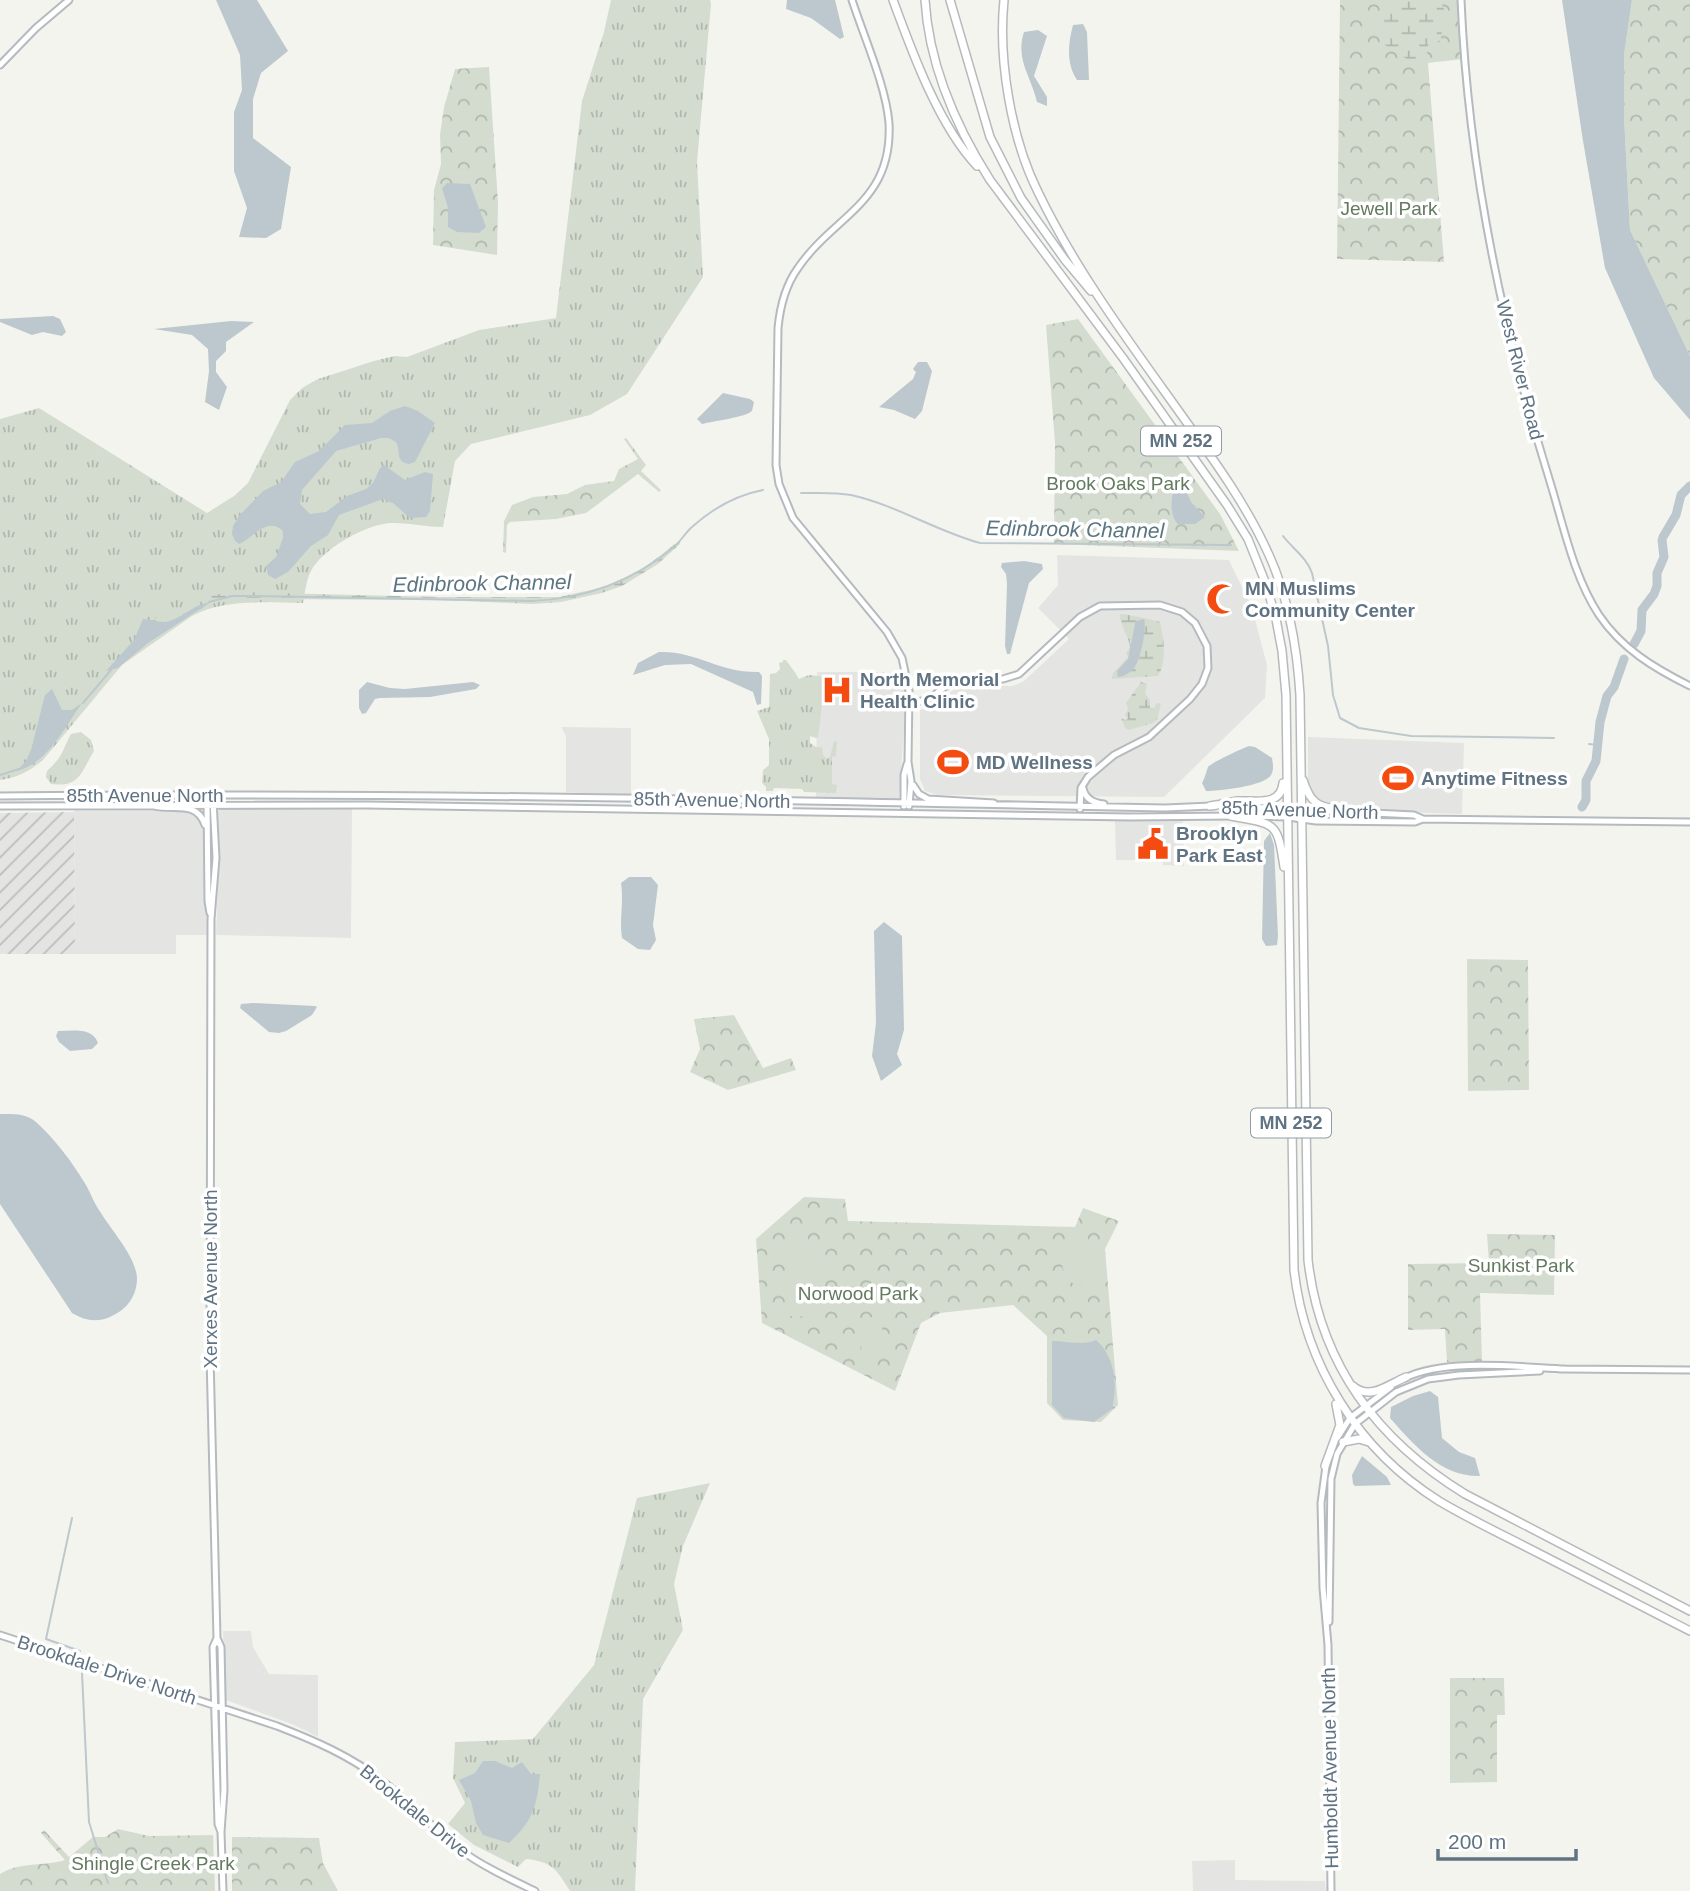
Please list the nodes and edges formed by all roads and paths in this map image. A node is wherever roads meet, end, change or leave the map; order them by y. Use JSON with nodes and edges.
{"nodes":[{"id":1,"x":69,"y":0,"type":"edge"},
{"id":2,"x":852,"y":0,"type":"edge"},
{"id":3,"x":950,"y":0,"type":"edge"},
{"id":4,"x":1004,"y":0,"type":"edge"},
{"id":5,"x":1461,"y":0,"type":"edge"},
{"id":6,"x":893,"y":2,"type":"edge"},
{"id":7,"x":926,"y":4,"type":"edge"},
{"id":8,"x":0,"y":65,"type":"edge"},
{"id":9,"x":990,"y":180,"type":"junction"},
{"id":10,"x":1110,"y":313,"type":"junction"},
{"id":11,"x":1690,"y":686,"type":"edge"},
{"id":12,"x":909,"y":703,"type":"junction"},
{"id":13,"x":1287,"y":754,"type":"junction"},
{"id":14,"x":908,"y":762,"type":"junction"},
{"id":15,"x":1301,"y":772,"type":"junction"},
{"id":16,"x":911,"y":780,"type":"junction"},
{"id":17,"x":1084,"y":782,"type":"junction"},
{"id":18,"x":209,"y":794,"type":"junction"},
{"id":19,"x":0,"y":796,"type":"edge"},
{"id":20,"x":210,"y":803,"type":"junction"},
{"id":21,"x":907,"y":803,"type":"junction"},
{"id":22,"x":148,"y":804,"type":"junction"},
{"id":23,"x":1004,"y":805,"type":"junction"},
{"id":24,"x":0,"y":806,"type":"edge"},
{"id":25,"x":1210,"y":806,"type":"junction"},
{"id":26,"x":1080,"y":807,"type":"junction"},
{"id":27,"x":1140,"y":808,"type":"junction"},
{"id":28,"x":1301,"y":810,"type":"junction"},
{"id":29,"x":1354,"y":812,"type":"junction"},
{"id":30,"x":906,"y":813,"type":"junction"},
{"id":31,"x":1288,"y":813,"type":"junction"},
{"id":32,"x":1080,"y":816,"type":"junction"},
{"id":33,"x":1231,"y":816,"type":"junction"},
{"id":34,"x":1301,"y":819,"type":"junction"},
{"id":35,"x":1423,"y":819,"type":"junction"},
{"id":36,"x":1690,"y":822,"type":"edge"},
{"id":37,"x":207,"y":831,"type":"junction"},
{"id":38,"x":1288,"y":894,"type":"junction"},
{"id":39,"x":211,"y":919,"type":"junction"},
{"id":40,"x":1310,"y":1339,"type":"junction"},
{"id":41,"x":1565,"y":1369,"type":"junction"},
{"id":42,"x":1690,"y":1370,"type":"edge"},
{"id":43,"x":1406,"y":1377,"type":"junction"},
{"id":44,"x":1347,"y":1380,"type":"junction"},
{"id":45,"x":1366,"y":1410,"type":"junction"},
{"id":46,"x":1352,"y":1421,"type":"junction"},
{"id":47,"x":1343,"y":1442,"type":"junction"},
{"id":48,"x":1370,"y":1443,"type":"junction"},
{"id":49,"x":1325,"y":1466,"type":"junction"},
{"id":50,"x":1690,"y":1611,"type":"edge"},
{"id":51,"x":1690,"y":1631,"type":"edge"},
{"id":52,"x":0,"y":1635,"type":"edge"},
{"id":53,"x":217,"y":1638,"type":"junction"},
{"id":54,"x":1328,"y":1645,"type":"junction"},
{"id":55,"x":215,"y":1705,"type":"junction"},
{"id":56,"x":222,"y":1707,"type":"junction"},
{"id":57,"x":221,"y":1832,"type":"junction"},
{"id":58,"x":223,"y":1891,"type":"edge"},
{"id":59,"x":535,"y":1891,"type":"edge"},
{"id":60,"x":1331,"y":1891,"type":"edge"}],
"edges":[{"from":1,"to":8,"type":"street"},
{"from":2,"to":12,"type":"street"},
{"from":3,"to":10,"type":"highway"},
{"from":4,"to":10,"type":"highway"},
{"from":5,"to":11,"type":"street","name":"West River Road"},
{"from":6,"to":9,"type":"highway"},
{"from":7,"to":9,"type":"highway"},
{"from":9,"to":13,"type":"highway","number":"MN 252"},
{"from":10,"to":15,"type":"highway","number":"MN 252"},
{"from":12,"to":14,"type":"street"},
{"from":12,"to":17,"type":"street"},
{"from":13,"to":25,"type":"highway"},
{"from":13,"to":31,"type":"highway","number":"MN 252"},
{"from":14,"to":16,"type":"street"},
{"from":14,"to":21,"type":"street"},
{"from":15,"to":28,"type":"highway","number":"MN 252"},
{"from":15,"to":29,"type":"highway"},
{"from":16,"to":21,"type":"street"},
{"from":16,"to":23,"type":"street"},
{"from":17,"to":26,"type":"street"},
{"from":17,"to":27,"type":"street"},
{"from":18,"to":19,"type":"street","name":"85th Avenue North"},
{"from":18,"to":20,"type":"street","name":"Xerxes Avenue North"},
{"from":18,"to":21,"type":"street","name":"85th Avenue North"},
{"from":20,"to":22,"type":"street","name":"85th Avenue North"},
{"from":20,"to":30,"type":"street","name":"85th Avenue North"},
{"from":20,"to":37,"type":"street","name":"Xerxes Avenue North"},
{"from":20,"to":39,"type":"street","name":"Xerxes Avenue North"},
{"from":21,"to":23,"type":"street","name":"85th Avenue North"},
{"from":21,"to":30,"type":"street"},
{"from":22,"to":24,"type":"street","name":"85th Avenue North"},
{"from":22,"to":37,"type":"street"},
{"from":23,"to":26,"type":"street","name":"85th Avenue North"},
{"from":25,"to":27,"type":"street","name":"85th Avenue North"},
{"from":25,"to":31,"type":"street","name":"85th Avenue North"},
{"from":26,"to":27,"type":"street","name":"85th Avenue North"},
{"from":26,"to":32,"type":"street"},
{"from":28,"to":29,"type":"street","name":"85th Avenue North"},
{"from":28,"to":31,"type":"street","name":"85th Avenue North"},
{"from":28,"to":34,"type":"highway","number":"MN 252"},
{"from":29,"to":35,"type":"street","name":"85th Avenue North"},
{"from":30,"to":32,"type":"street","name":"85th Avenue North"},
{"from":31,"to":33,"type":"street","name":"85th Avenue North"},
{"from":31,"to":34,"type":"street","name":"85th Avenue North"},
{"from":31,"to":38,"type":"highway","number":"MN 252"},
{"from":32,"to":33,"type":"street","name":"85th Avenue North"},
{"from":33,"to":38,"type":"highway"},
{"from":34,"to":35,"type":"street","name":"85th Avenue North"},
{"from":34,"to":44,"type":"highway","number":"MN 252"},
{"from":35,"to":36,"type":"street","name":"85th Avenue North"},
{"from":37,"to":39,"type":"street","name":"Xerxes Avenue North"},
{"from":38,"to":40,"type":"highway","number":"MN 252"},
{"from":39,"to":53,"type":"street","name":"Xerxes Avenue North"},
{"from":40,"to":46,"type":"highway","number":"MN 252"},
{"from":40,"to":49,"type":"highway"},
{"from":41,"to":42,"type":"street"},
{"from":41,"to":43,"type":"street"},
{"from":41,"to":45,"type":"street"},
{"from":43,"to":44,"type":"highway"},
{"from":43,"to":45,"type":"street"},
{"from":44,"to":45,"type":"highway","number":"MN 252"},
{"from":45,"to":46,"type":"street"},
{"from":45,"to":50,"type":"highway","number":"MN 252"},
{"from":46,"to":47,"type":"street","name":"Humboldt Avenue North"},
{"from":46,"to":48,"type":"highway","number":"MN 252"},
{"from":46,"to":49,"type":"street","name":"Humboldt Avenue North"},
{"from":47,"to":48,"type":"highway"},
{"from":47,"to":54,"type":"street","name":"Humboldt Avenue North"},
{"from":48,"to":51,"type":"highway","number":"MN 252"},
{"from":49,"to":54,"type":"street","name":"Humboldt Avenue North"},
{"from":52,"to":55,"type":"street","name":"Brookdale Drive North"},
{"from":53,"to":55,"type":"street","name":"Xerxes Avenue North"},
{"from":53,"to":56,"type":"street","name":"Xerxes Avenue North"},
{"from":54,"to":60,"type":"street","name":"Humboldt Avenue North"},
{"from":55,"to":56,"type":"street","name":"Brookdale Drive"},
{"from":55,"to":57,"type":"street","name":"Xerxes Avenue North"},
{"from":56,"to":57,"type":"street","name":"Xerxes Avenue North"},
{"from":56,"to":59,"type":"street","name":"Brookdale Drive"},
{"from":57,"to":58,"type":"street","name":"Xerxes Avenue North"}]}
